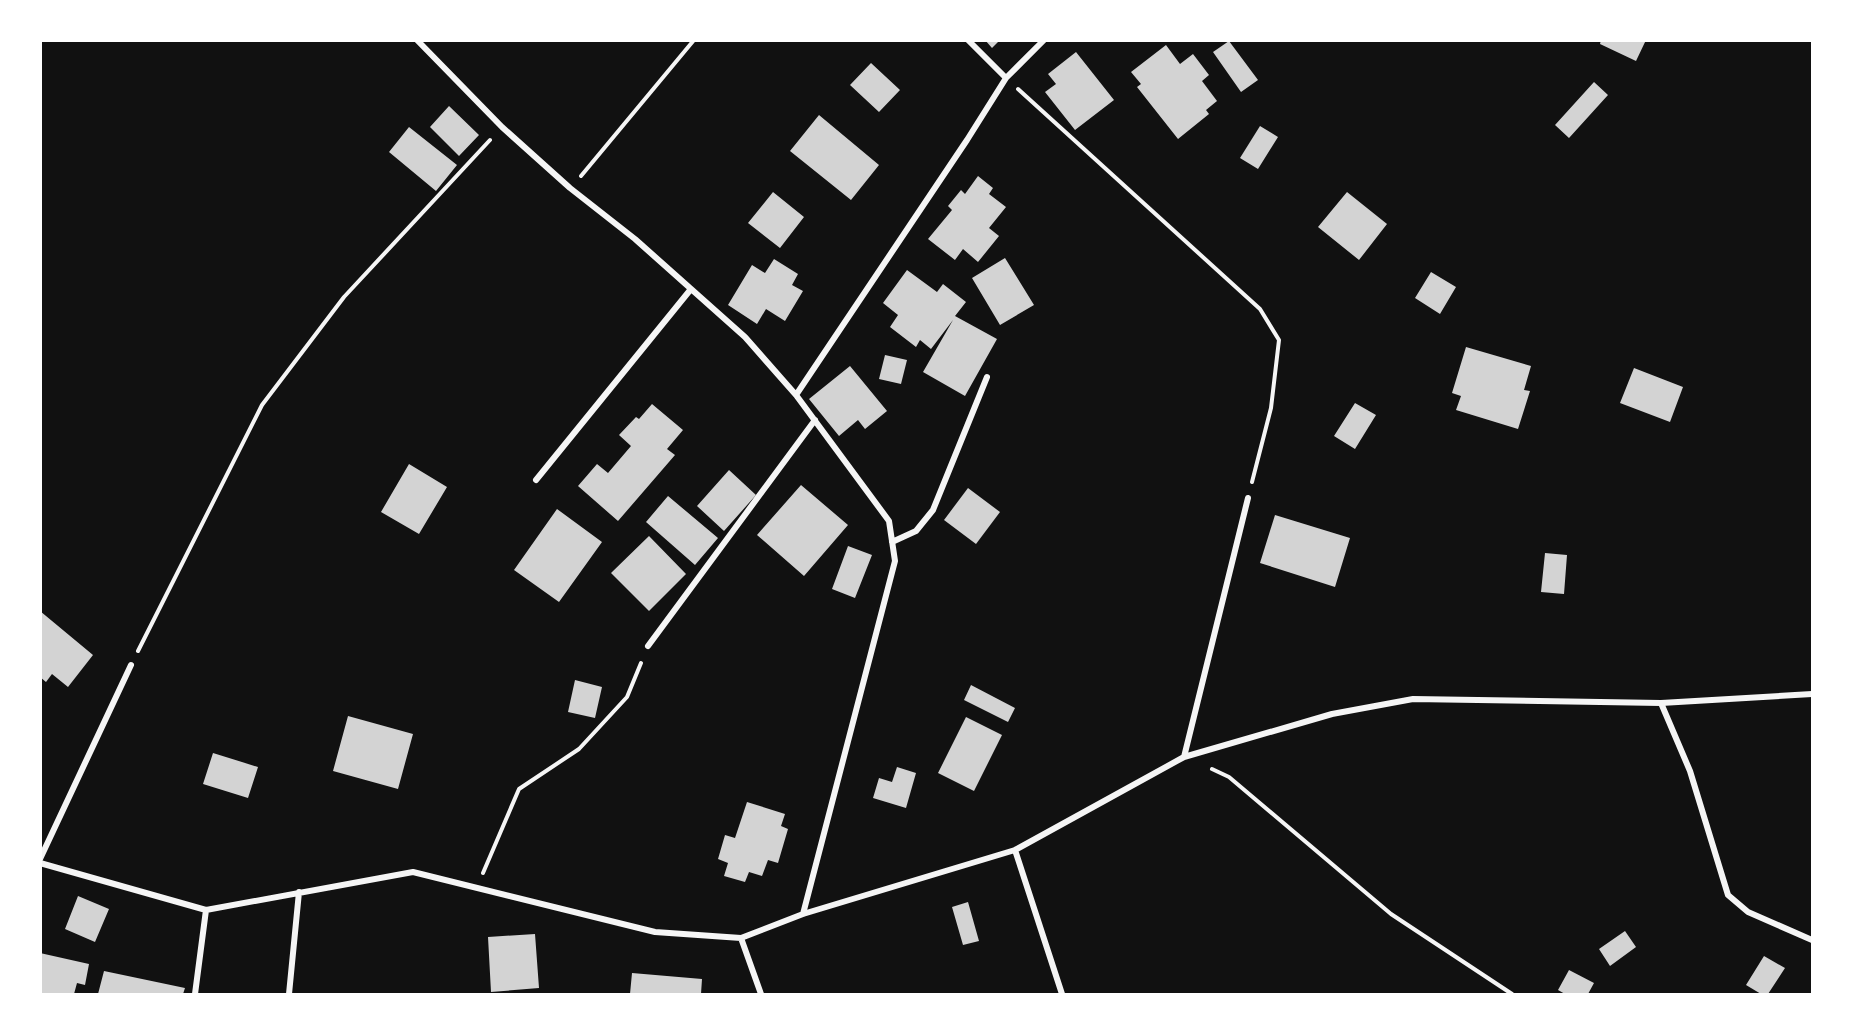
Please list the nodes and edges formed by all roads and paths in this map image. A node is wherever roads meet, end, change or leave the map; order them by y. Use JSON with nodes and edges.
{"nodes":[{"id":1,"x":417,"y":40,"type":"edge"},
{"id":2,"x":694,"y":40,"type":"edge"},
{"id":3,"x":968,"y":40,"type":"edge"},
{"id":4,"x":1044,"y":40,"type":"edge"},
{"id":5,"x":1006,"y":78,"type":"junction"},
{"id":6,"x":501,"y":128,"type":"junction"},
{"id":7,"x":570,"y":188,"type":"junction"},
{"id":8,"x":691,"y":289,"type":"junction"},
{"id":9,"x":987,"y":377,"type":"dead end"},
{"id":10,"x":796,"y":395,"type":"junction"},
{"id":11,"x":815,"y":420,"type":"junction"},
{"id":12,"x":536,"y":480,"type":"dead end"},
{"id":13,"x":1248,"y":498,"type":"joint"},
{"id":14,"x":892,"y":542,"type":"junction"},
{"id":15,"x":648,"y":646,"type":"joint"},
{"id":16,"x":131,"y":665,"type":"joint"},
{"id":17,"x":1812,"y":694,"type":"edge"},
{"id":18,"x":1661,"y":703,"type":"junction"},
{"id":19,"x":1184,"y":757,"type":"junction"},
{"id":20,"x":1015,"y":850,"type":"junction"},
{"id":21,"x":40,"y":861,"type":"edge"},
{"id":22,"x":477,"y":888,"type":"junction"},
{"id":23,"x":299,"y":892,"type":"junction"},
{"id":24,"x":206,"y":910,"type":"junction"},
{"id":25,"x":803,"y":914,"type":"junction"},
{"id":26,"x":741,"y":938,"type":"junction"},
{"id":27,"x":1812,"y":940,"type":"edge"},
{"id":28,"x":195,"y":994,"type":"edge"},
{"id":29,"x":289,"y":994,"type":"edge"},
{"id":30,"x":761,"y":994,"type":"edge"},
{"id":31,"x":1062,"y":994,"type":"edge"},
{"id":32,"x":1512,"y":994,"type":"edge"}],
"edges":[{"from":1,"to":6,"type":"street"},
{"from":2,"to":7,"type":"path"},
{"from":3,"to":5,"type":"street"},
{"from":4,"to":5,"type":"street"},
{"from":5,"to":10,"type":"street"},
{"from":5,"to":13,"type":"path"},
{"from":6,"to":7,"type":"street"},
{"from":6,"to":16,"type":"path"},
{"from":7,"to":8,"type":"street"},
{"from":8,"to":10,"type":"street"},
{"from":8,"to":12,"type":"street"},
{"from":9,"to":14,"type":"street"},
{"from":10,"to":11,"type":"street"},
{"from":11,"to":14,"type":"street"},
{"from":11,"to":15,"type":"street"},
{"from":13,"to":19,"type":"street"},
{"from":14,"to":25,"type":"street"},
{"from":15,"to":22,"type":"path"},
{"from":16,"to":21,"type":"street"},
{"from":17,"to":18,"type":"street"},
{"from":18,"to":19,"type":"street"},
{"from":18,"to":27,"type":"street"},
{"from":19,"to":20,"type":"street"},
{"from":19,"to":32,"type":"path"},
{"from":20,"to":25,"type":"street"},
{"from":20,"to":31,"type":"street"},
{"from":21,"to":24,"type":"street"},
{"from":22,"to":23,"type":"street"},
{"from":22,"to":26,"type":"street"},
{"from":23,"to":24,"type":"street"},
{"from":23,"to":29,"type":"street"},
{"from":24,"to":28,"type":"street"},
{"from":25,"to":26,"type":"street"},
{"from":26,"to":30,"type":"street"}]}
